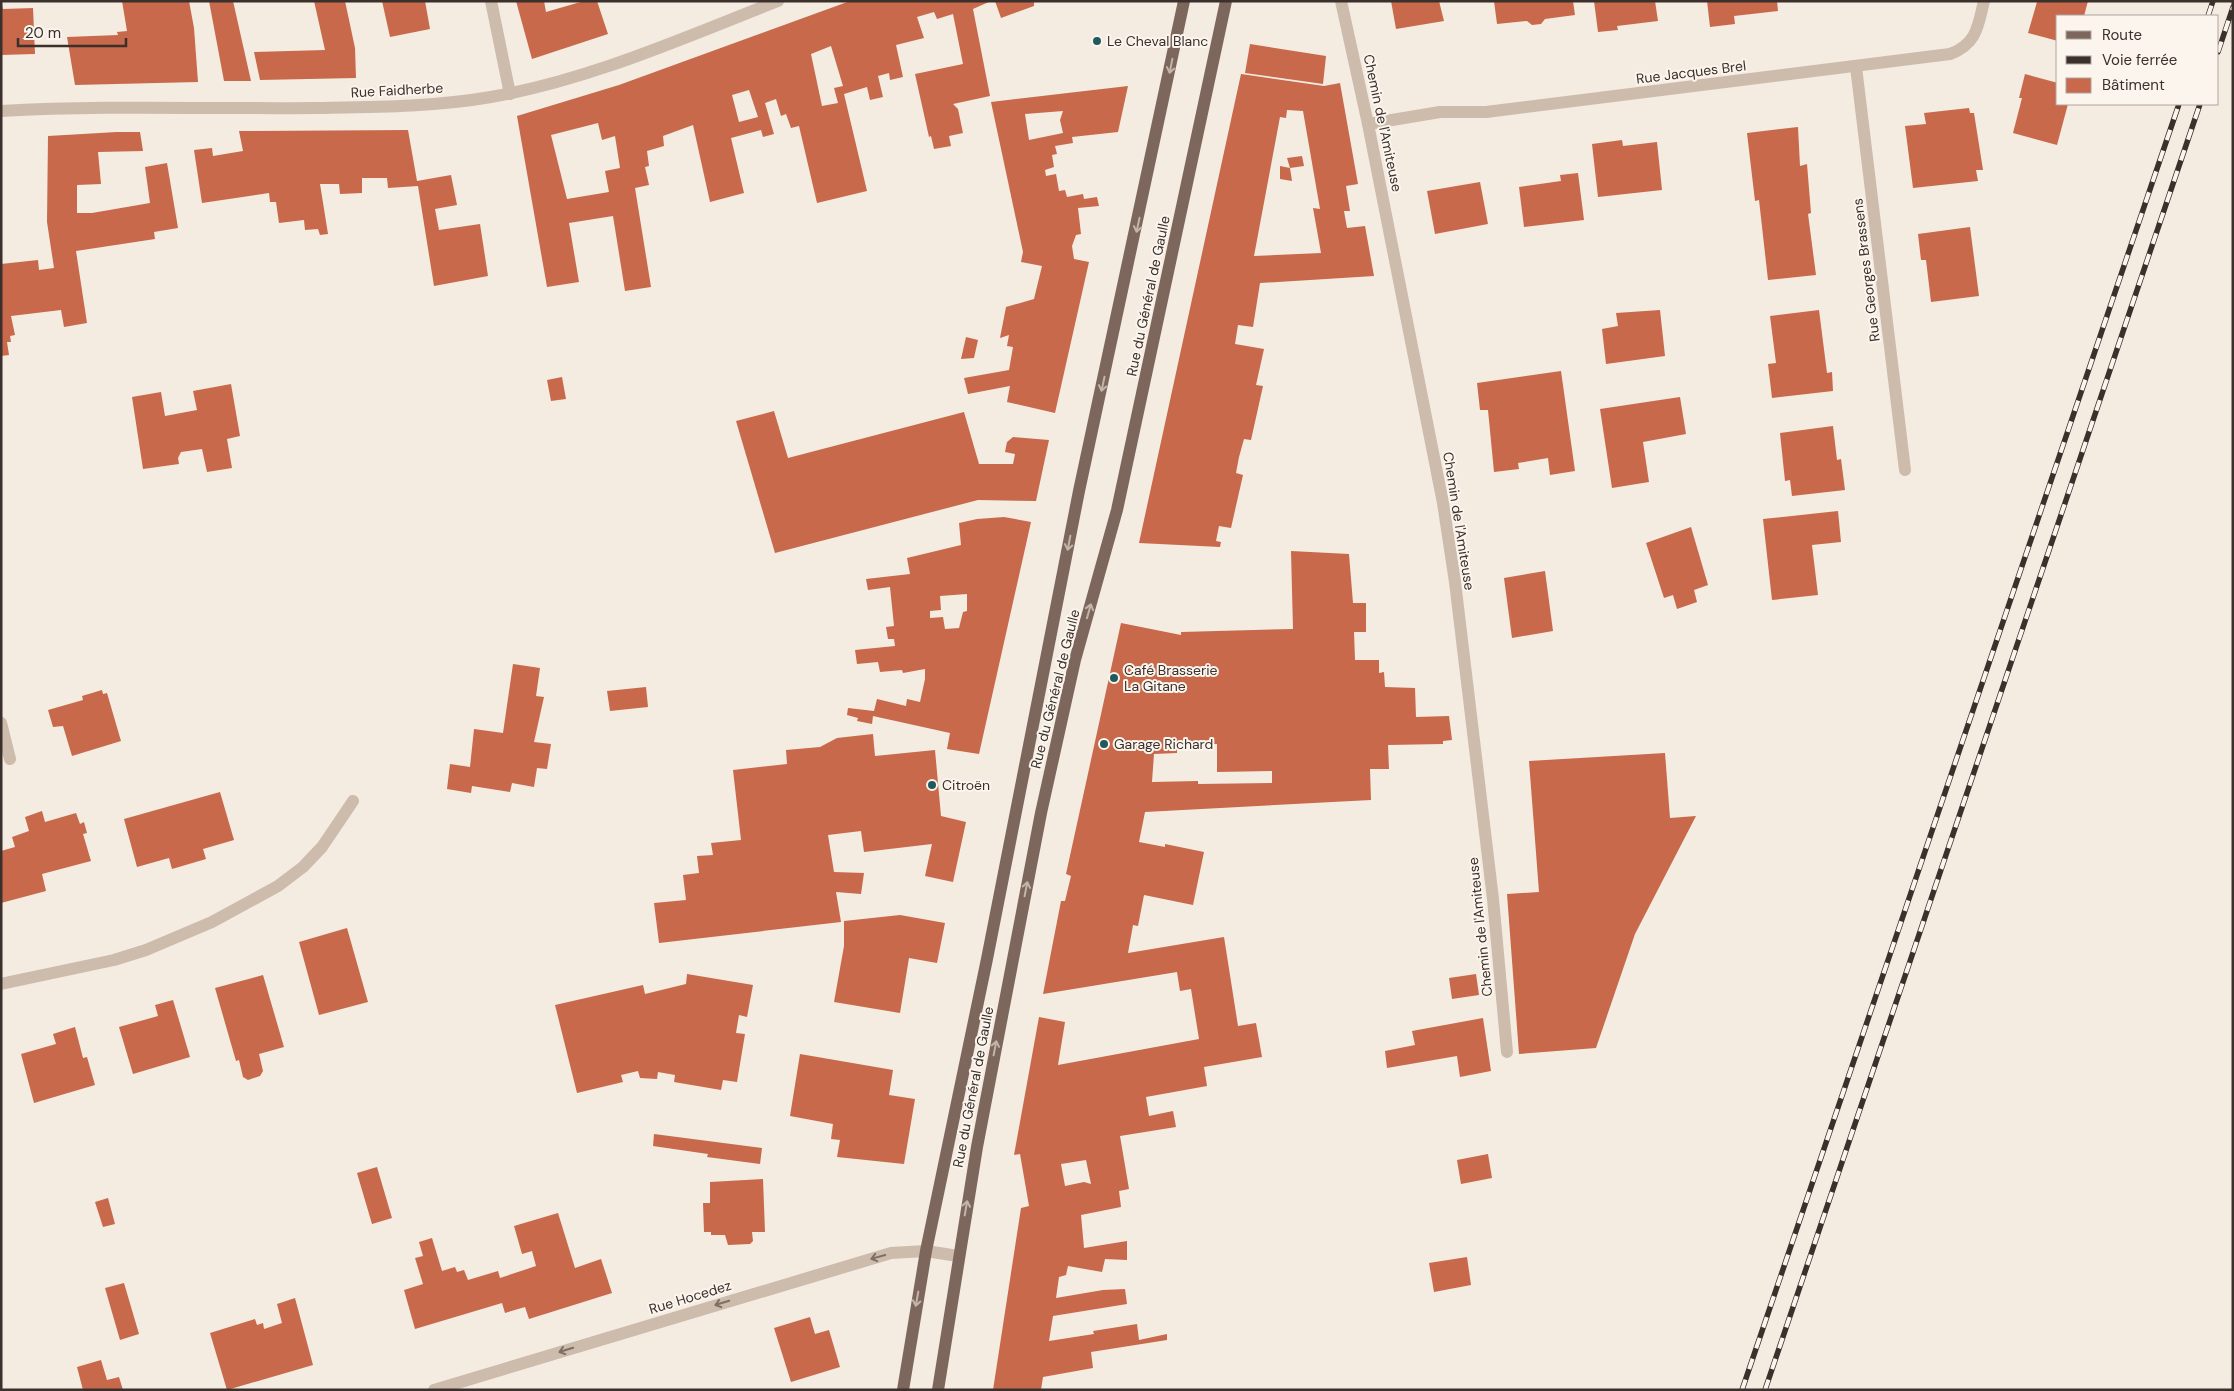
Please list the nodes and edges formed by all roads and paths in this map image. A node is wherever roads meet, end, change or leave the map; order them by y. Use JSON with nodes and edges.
{"nodes":[{"id":1,"x":491,"y":1,"type":"edge"},
{"id":2,"x":778,"y":1,"type":"edge"},
{"id":3,"x":1184,"y":1,"type":"edge"},
{"id":4,"x":1226,"y":1,"type":"edge"},
{"id":5,"x":1341,"y":1,"type":"edge"},
{"id":6,"x":1984,"y":1,"type":"edge"},
{"id":7,"x":1856,"y":66,"type":"junction"},
{"id":8,"x":510,"y":94,"type":"junction"},
{"id":9,"x":1,"y":111,"type":"edge"},
{"id":10,"x":1368,"y":124,"type":"junction"},
{"id":11,"x":1905,"y":470,"type":"dead end"},
{"id":12,"x":1,"y":723,"type":"edge"},
{"id":13,"x":10,"y":759,"type":"dead end"},
{"id":14,"x":353,"y":801,"type":"dead end"},
{"id":15,"x":1,"y":984,"type":"edge"},
{"id":16,"x":1508,"y":1052,"type":"dead end"},
{"id":17,"x":926,"y":1251,"type":"junction"},
{"id":18,"x":958,"y":1256,"type":"junction"},
{"id":19,"x":434,"y":1390,"type":"edge"},
{"id":20,"x":903,"y":1390,"type":"edge"},
{"id":21,"x":938,"y":1390,"type":"edge"}],
"edges":[{"from":1,"to":8,"type":"street"},
{"from":2,"to":8,"type":"street","name":"Rue Faidherbe"},
{"from":3,"to":17,"type":"main road","name":"Rue du Général de Gaulle","one_way":true},
{"from":18,"to":4,"type":"main road","name":"Rue du Général de Gaulle","one_way":true},
{"from":5,"to":10,"type":"street","name":"Chemin de l'Amiteuse"},
{"from":6,"to":7,"type":"street","name":"Rue Jacques Brel"},
{"from":7,"to":10,"type":"street","name":"Rue Jacques Brel"},
{"from":7,"to":11,"type":"street","name":"Rue Georges Brassens"},
{"from":8,"to":9,"type":"street","name":"Rue Faidherbe"},
{"from":10,"to":16,"type":"street","name":"Chemin de l'Amiteuse"},
{"from":12,"to":13,"type":"street"},
{"from":14,"to":15,"type":"street"},
{"from":17,"to":18,"type":"street","name":"Rue Hocedez"},
{"from":17,"to":19,"type":"street","name":"Rue Hocedez","one_way":true},
{"from":17,"to":20,"type":"main road","name":"Rue du Général de Gaulle","one_way":true},
{"from":18,"to":21,"type":"main road","name":"Rue du Général de Gaulle"}]}
